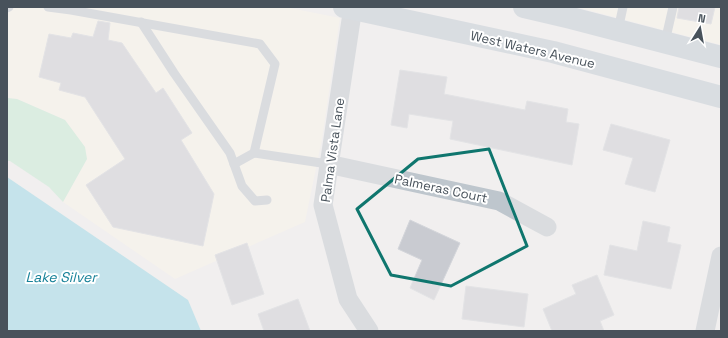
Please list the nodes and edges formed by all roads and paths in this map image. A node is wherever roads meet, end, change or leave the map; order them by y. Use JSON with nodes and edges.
{"nodes":[{"id":1,"x":48,"y":7,"type":"edge"},
{"id":2,"x":524,"y":7,"type":"edge"},
{"id":3,"x":623,"y":7,"type":"edge"},
{"id":4,"x":673,"y":7,"type":"edge"},
{"id":5,"x":350,"y":8,"type":"edge"},
{"id":6,"x":141,"y":22,"type":"junction"},
{"id":7,"x":618,"y":30,"type":"junction"},
{"id":8,"x":665,"y":42,"type":"junction"},
{"id":9,"x":721,"y":57,"type":"edge"},
{"id":10,"x":721,"y":97,"type":"edge"},
{"id":11,"x":254,"y":153,"type":"junction"},
{"id":12,"x":234,"y":164,"type":"junction"},
{"id":13,"x":328,"y":164,"type":"junction"},
{"id":14,"x":266,"y":200,"type":"dead end"},
{"id":15,"x":547,"y":227,"type":"dead end"},
{"id":16,"x":721,"y":256,"type":"edge"},
{"id":17,"x":369,"y":331,"type":"edge"},
{"id":18,"x":705,"y":331,"type":"edge"}],
"edges":[{"from":1,"to":6,"type":"lane"},
{"from":2,"to":7,"type":"main road"},
{"from":3,"to":7,"type":"lane"},
{"from":4,"to":8,"type":"lane"},
{"from":5,"to":10,"type":"main road","name":"West Waters Avenue"},
{"from":5,"to":13,"type":"street","name":"Palma Vista Lane"},
{"from":6,"to":11,"type":"lane"},
{"from":6,"to":12,"type":"lane"},
{"from":7,"to":8,"type":"main road"},
{"from":8,"to":9,"type":"main road"},
{"from":11,"to":12,"type":"lane"},
{"from":11,"to":13,"type":"lane"},
{"from":12,"to":14,"type":"lane"},
{"from":13,"to":15,"type":"street","name":"Palmeras Court"},
{"from":13,"to":17,"type":"street","name":"Palma Vista Lane"},
{"from":16,"to":18,"type":"street"}]}
